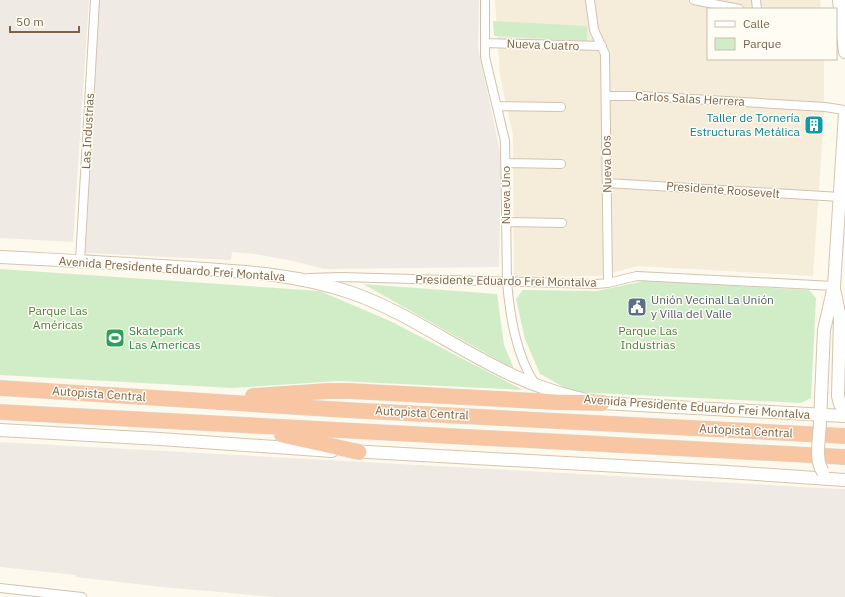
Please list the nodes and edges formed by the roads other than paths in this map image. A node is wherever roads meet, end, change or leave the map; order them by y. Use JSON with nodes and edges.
{"nodes":[{"id":1,"x":95,"y":0,"type":"edge"},
{"id":2,"x":485,"y":0,"type":"edge"},
{"id":3,"x":590,"y":0,"type":"edge"},
{"id":4,"x":694,"y":0,"type":"edge"},
{"id":5,"x":839,"y":0,"type":"edge"},
{"id":6,"x":734,"y":8,"type":"edge"},
{"id":7,"x":841,"y":30,"type":"edge"},
{"id":8,"x":485,"y":43,"type":"junction"},
{"id":9,"x":602,"y":46,"type":"junction"},
{"id":10,"x":845,"y":52,"type":"edge"},
{"id":11,"x":606,"y":96,"type":"junction"},
{"id":12,"x":497,"y":106,"type":"junction"},
{"id":13,"x":561,"y":107,"type":"dead end"},
{"id":14,"x":845,"y":110,"type":"edge"},
{"id":15,"x":845,"y":113,"type":"edge"},
{"id":16,"x":506,"y":163,"type":"junction"},
{"id":17,"x":561,"y":164,"type":"dead end"},
{"id":18,"x":607,"y":183,"type":"junction"},
{"id":19,"x":840,"y":198,"type":"junction"},
{"id":20,"x":506,"y":222,"type":"junction"},
{"id":21,"x":562,"y":223,"type":"dead end"},
{"id":22,"x":0,"y":258,"type":"edge"},
{"id":23,"x":80,"y":261,"type":"junction"},
{"id":24,"x":298,"y":278,"type":"junction"},
{"id":25,"x":507,"y":282,"type":"junction"},
{"id":26,"x":608,"y":283,"type":"junction"},
{"id":27,"x":834,"y":286,"type":"junction"},
{"id":28,"x":536,"y":386,"type":"junction"},
{"id":29,"x":0,"y":388,"type":"edge"},
{"id":30,"x":195,"y":400,"type":"junction"},
{"id":31,"x":602,"y":403,"type":"junction"},
{"id":32,"x":845,"y":411,"type":"edge"},
{"id":33,"x":0,"y":412,"type":"edge"},
{"id":34,"x":845,"y":416,"type":"edge"},
{"id":35,"x":821,"y":418,"type":"junction"},
{"id":36,"x":226,"y":424,"type":"junction"},
{"id":37,"x":0,"y":430,"type":"edge"},
{"id":38,"x":845,"y":436,"type":"edge"},
{"id":39,"x":359,"y":452,"type":"junction"},
{"id":40,"x":845,"y":457,"type":"edge"},
{"id":41,"x":827,"y":476,"type":"junction"},
{"id":42,"x":845,"y":480,"type":"edge"},
{"id":43,"x":0,"y":588,"type":"edge"},
{"id":44,"x":82,"y":597,"type":"edge"}],
"edges":[{"from":1,"to":23,"type":"street","name":"Las Industrias"},
{"from":2,"to":8,"type":"street","name":"Nueva Uno"},
{"from":3,"to":9,"type":"street","name":"Nueva Dos"},
{"from":4,"to":6,"type":"street"},
{"from":5,"to":7,"type":"main road"},
{"from":7,"to":10,"type":"main road"},
{"from":8,"to":9,"type":"street","name":"Nueva Cuatro"},
{"from":8,"to":12,"type":"street","name":"Nueva Uno"},
{"from":9,"to":11,"type":"street","name":"Nueva Dos"},
{"from":11,"to":14,"type":"street","name":"Carlos Salas Herrera"},
{"from":11,"to":18,"type":"street","name":"Nueva Dos"},
{"from":12,"to":13,"type":"street"},
{"from":12,"to":16,"type":"street","name":"Nueva Uno"},
{"from":15,"to":19,"type":"main road"},
{"from":16,"to":17,"type":"street"},
{"from":16,"to":20,"type":"street","name":"Nueva Uno"},
{"from":18,"to":19,"type":"street","name":"Presidente Roosevelt"},
{"from":18,"to":26,"type":"street","name":"Nueva Dos"},
{"from":19,"to":27,"type":"main road"},
{"from":20,"to":21,"type":"street"},
{"from":20,"to":25,"type":"street","name":"Nueva Uno"},
{"from":22,"to":23,"type":"main road","name":"Avenida Presidente Eduardo Frei Montalva"},
{"from":23,"to":24,"type":"main road","name":"Avenida Presidente Eduardo Frei Montalva"},
{"from":24,"to":25,"type":"street","name":"Presidente Eduardo Frei Montalva"},
{"from":24,"to":28,"type":"main road","name":"Avenida Presidente Eduardo Frei Montalva"},
{"from":25,"to":26,"type":"street","name":"Presidente Eduardo Frei Montalva"},
{"from":25,"to":28,"type":"street","name":"Nueva Uno"},
{"from":26,"to":27,"type":"street","name":"Presidente Eduardo Frei Montalva"},
{"from":27,"to":32,"type":"main road"},
{"from":27,"to":35,"type":"main road"},
{"from":28,"to":31,"type":"main road","name":"Avenida Presidente Eduardo Frei Montalva"},
{"from":29,"to":30,"type":"highway","name":"Autopista Central"},
{"from":30,"to":31,"type":"highway"},
{"from":30,"to":38,"type":"highway","name":"Autopista Central"},
{"from":31,"to":35,"type":"main road","name":"Avenida Presidente Eduardo Frei Montalva"},
{"from":33,"to":36,"type":"highway","name":"Autopista Central"},
{"from":34,"to":35,"type":"main road","name":"Avenida Presidente Eduardo Frei Montalva"},
{"from":35,"to":41,"type":"main road","bridge":true},
{"from":36,"to":39,"type":"highway"},
{"from":36,"to":40,"type":"highway","name":"Autopista Central"},
{"from":37,"to":39,"type":"main road"},
{"from":39,"to":41,"type":"main road"},
{"from":41,"to":42,"type":"main road"},
{"from":43,"to":44,"type":"street"}]}
